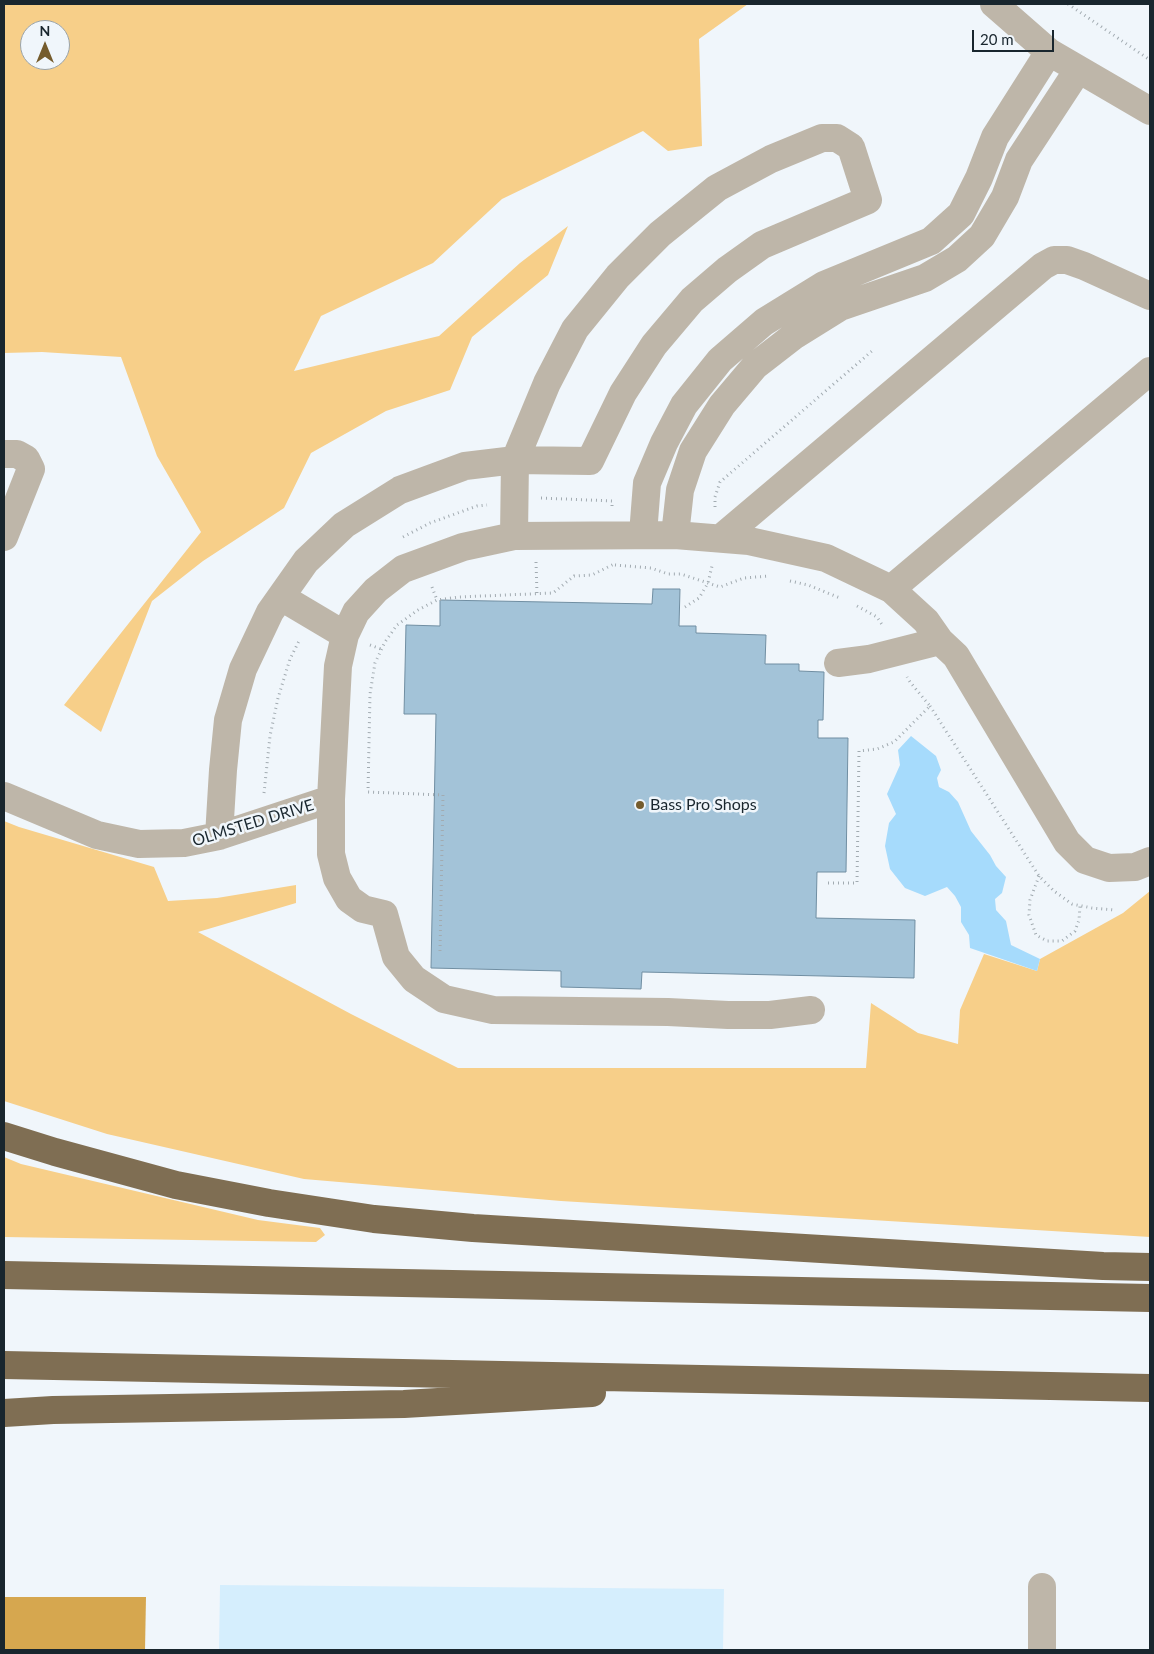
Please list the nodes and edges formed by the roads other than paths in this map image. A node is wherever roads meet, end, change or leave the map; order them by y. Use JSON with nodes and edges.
{"nodes":[{"id":1,"x":994,"y":4,"type":"edge"},
{"id":2,"x":1049,"y":52,"type":"junction"},
{"id":3,"x":1078,"y":70,"type":"junction"},
{"id":4,"x":1150,"y":111,"type":"edge"},
{"id":5,"x":1150,"y":296,"type":"edge"},
{"id":6,"x":1150,"y":371,"type":"edge"},
{"id":7,"x":4,"y":454,"type":"edge"},
{"id":8,"x":515,"y":460,"type":"junction"},
{"id":9,"x":643,"y":534,"type":"junction"},
{"id":10,"x":675,"y":535,"type":"junction"},
{"id":11,"x":514,"y":536,"type":"junction"},
{"id":12,"x":4,"y":537,"type":"edge"},
{"id":13,"x":721,"y":538,"type":"junction"},
{"id":14,"x":891,"y":588,"type":"junction"},
{"id":15,"x":281,"y":597,"type":"junction"},
{"id":16,"x":345,"y":635,"type":"junction"},
{"id":17,"x":940,"y":641,"type":"junction"},
{"id":18,"x":838,"y":663,"type":"dead end"},
{"id":19,"x":4,"y":796,"type":"edge"},
{"id":20,"x":331,"y":799,"type":"junction"},
{"id":21,"x":219,"y":836,"type":"junction"},
{"id":22,"x":1150,"y":861,"type":"edge"},
{"id":23,"x":811,"y":1010,"type":"dead end"},
{"id":24,"x":4,"y":1136,"type":"edge"},
{"id":25,"x":1150,"y":1267,"type":"edge"},
{"id":26,"x":4,"y":1275,"type":"edge"},
{"id":27,"x":1150,"y":1298,"type":"edge"},
{"id":28,"x":4,"y":1365,"type":"edge"},
{"id":29,"x":816,"y":1381,"type":"junction"},
{"id":30,"x":1150,"y":1388,"type":"edge"},
{"id":31,"x":4,"y":1414,"type":"edge"},
{"id":32,"x":1042,"y":1587,"type":"dead end"},
{"id":33,"x":1042,"y":1650,"type":"edge"}],
"edges":[{"from":1,"to":2,"type":"street"},
{"from":2,"to":3,"type":"street"},
{"from":2,"to":9,"type":"street"},
{"from":3,"to":4,"type":"street"},
{"from":3,"to":10,"type":"street"},
{"from":5,"to":13,"type":"street"},
{"from":6,"to":14,"type":"street"},
{"from":7,"to":12,"type":"street"},
{"from":8,"to":8,"type":"street"},
{"from":8,"to":11,"type":"street"},
{"from":8,"to":15,"type":"street"},
{"from":9,"to":10,"type":"street"},
{"from":9,"to":11,"type":"street"},
{"from":10,"to":13,"type":"street"},
{"from":11,"to":16,"type":"street"},
{"from":13,"to":14,"type":"street"},
{"from":14,"to":17,"type":"street"},
{"from":15,"to":16,"type":"street"},
{"from":15,"to":21,"type":"street"},
{"from":16,"to":20,"type":"street"},
{"from":17,"to":18,"type":"street"},
{"from":17,"to":22,"type":"street"},
{"from":19,"to":21,"type":"street","name":"OLMSTED DRIVE"},
{"from":20,"to":21,"type":"street","name":"OLMSTED DRIVE"},
{"from":20,"to":23,"type":"street"},
{"from":24,"to":25,"type":"highway"},
{"from":26,"to":27,"type":"highway"},
{"from":28,"to":29,"type":"highway"},
{"from":29,"to":30,"type":"highway"},
{"from":29,"to":31,"type":"highway"},
{"from":32,"to":33,"type":"street"}]}
